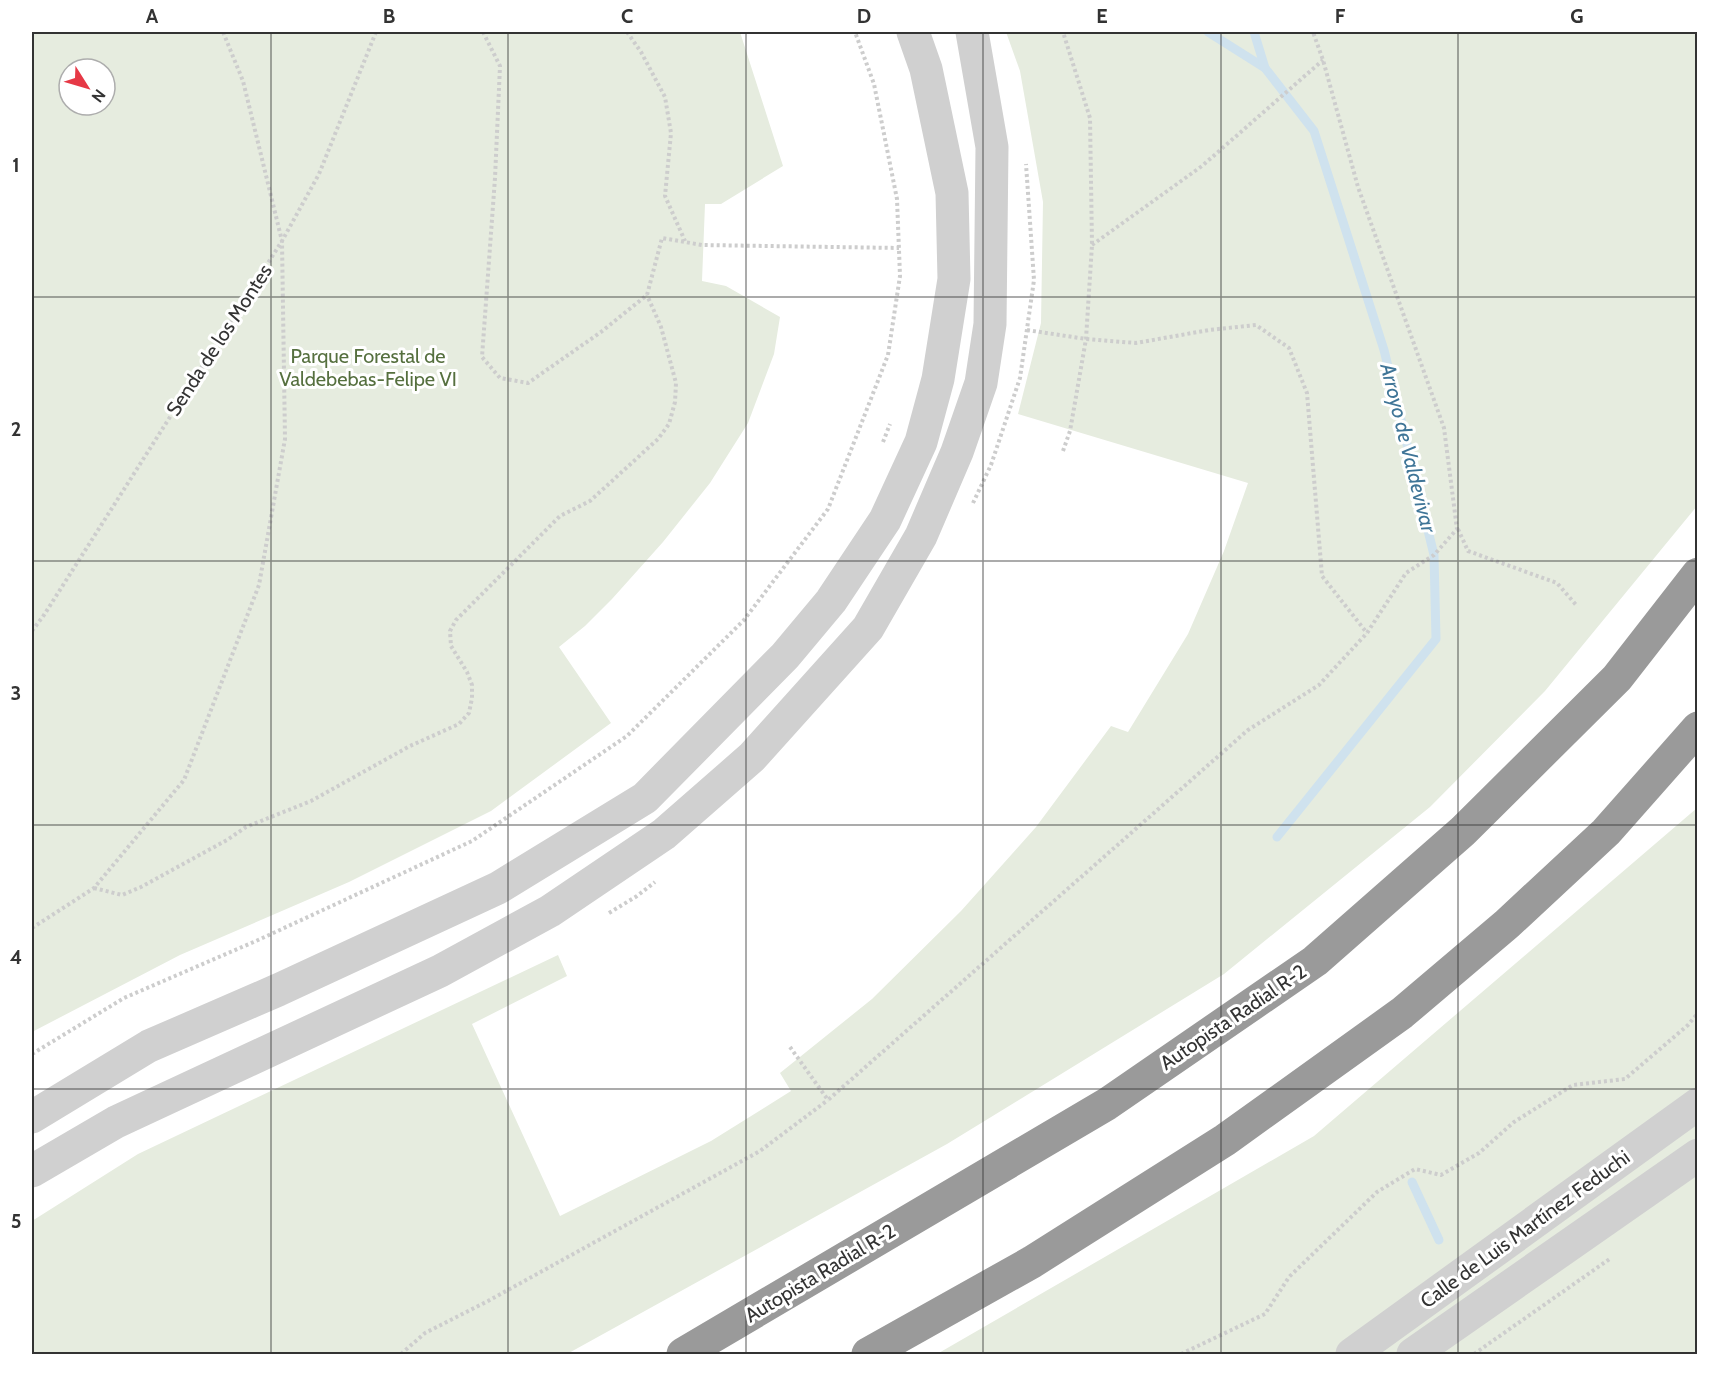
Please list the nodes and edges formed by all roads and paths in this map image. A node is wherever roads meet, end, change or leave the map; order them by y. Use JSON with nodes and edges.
{"nodes":[{"id":1,"x":223,"y":32,"type":"edge"},
{"id":2,"x":376,"y":32,"type":"edge"},
{"id":3,"x":483,"y":32,"type":"edge"},
{"id":4,"x":627,"y":32,"type":"edge"},
{"id":5,"x":855,"y":32,"type":"edge"},
{"id":6,"x":913,"y":32,"type":"edge"},
{"id":7,"x":972,"y":32,"type":"edge"},
{"id":8,"x":1063,"y":32,"type":"edge"},
{"id":9,"x":1313,"y":32,"type":"edge"},
{"id":10,"x":1323,"y":60,"type":"junction"},
{"id":11,"x":282,"y":241,"type":"junction"},
{"id":12,"x":685,"y":242,"type":"junction"},
{"id":13,"x":1092,"y":245,"type":"junction"},
{"id":14,"x":899,"y":248,"type":"junction"},
{"id":15,"x":647,"y":295,"type":"junction"},
{"id":16,"x":1027,"y":330,"type":"dead end"},
{"id":17,"x":1086,"y":339,"type":"junction"},
{"id":18,"x":894,"y":415,"type":"dead end"},
{"id":19,"x":881,"y":447,"type":"dead end"},
{"id":20,"x":1063,"y":451,"type":"dead end"},
{"id":21,"x":1458,"y":529,"type":"junction"},
{"id":22,"x":1698,"y":574,"type":"edge"},
{"id":23,"x":1577,"y":606,"type":"dead end"},
{"id":24,"x":32,"y":631,"type":"edge"},
{"id":25,"x":1367,"y":633,"type":"junction"},
{"id":26,"x":1698,"y":728,"type":"edge"},
{"id":27,"x":94,"y":888,"type":"junction"},
{"id":28,"x":32,"y":928,"type":"edge"},
{"id":29,"x":1698,"y":1013,"type":"edge"},
{"id":30,"x":790,"y":1047,"type":"dead end"},
{"id":31,"x":32,"y":1054,"type":"edge"},
{"id":32,"x":828,"y":1100,"type":"junction"},
{"id":33,"x":1698,"y":1104,"type":"edge"},
{"id":34,"x":32,"y":1117,"type":"edge"},
{"id":35,"x":1698,"y":1155,"type":"edge"},
{"id":36,"x":32,"y":1171,"type":"edge"},
{"id":37,"x":1620,"y":1252,"type":"dead end"},
{"id":38,"x":401,"y":1354,"type":"edge"},
{"id":39,"x":683,"y":1354,"type":"edge"},
{"id":40,"x":868,"y":1354,"type":"edge"},
{"id":41,"x":1181,"y":1354,"type":"edge"},
{"id":42,"x":1352,"y":1354,"type":"edge"},
{"id":43,"x":1413,"y":1354,"type":"edge"},
{"id":44,"x":1474,"y":1354,"type":"edge"}],
"edges":[{"from":1,"to":11,"type":"path"},
{"from":2,"to":11,"type":"path","name":"Senda de los Montes"},
{"from":3,"to":15,"type":"path"},
{"from":4,"to":12,"type":"path"},
{"from":5,"to":14,"type":"path"},
{"from":6,"to":34,"type":"street"},
{"from":7,"to":36,"type":"street"},
{"from":8,"to":13,"type":"path"},
{"from":9,"to":10,"type":"path"},
{"from":10,"to":13,"type":"path"},
{"from":10,"to":21,"type":"path"},
{"from":11,"to":24,"type":"path","name":"Senda de los Montes"},
{"from":11,"to":27,"type":"path"},
{"from":12,"to":14,"type":"path"},
{"from":12,"to":15,"type":"path"},
{"from":13,"to":17,"type":"path"},
{"from":14,"to":31,"type":"path"},
{"from":15,"to":27,"type":"path"},
{"from":16,"to":17,"type":"path"},
{"from":17,"to":20,"type":"path"},
{"from":17,"to":25,"type":"path"},
{"from":18,"to":19,"type":"path"},
{"from":21,"to":23,"type":"path"},
{"from":21,"to":25,"type":"path"},
{"from":22,"to":39,"type":"highway","name":"Autopista Radial R-2"},
{"from":25,"to":32,"type":"path"},
{"from":26,"to":40,"type":"highway"},
{"from":27,"to":28,"type":"path"},
{"from":29,"to":41,"type":"path"},
{"from":30,"to":32,"type":"path"},
{"from":32,"to":38,"type":"path"},
{"from":33,"to":42,"type":"street","name":"Calle de Luis Martínez Feduchi"},
{"from":35,"to":43,"type":"street","name":"Calle de Luis Martínez Feduchi"},
{"from":37,"to":44,"type":"path"}]}
